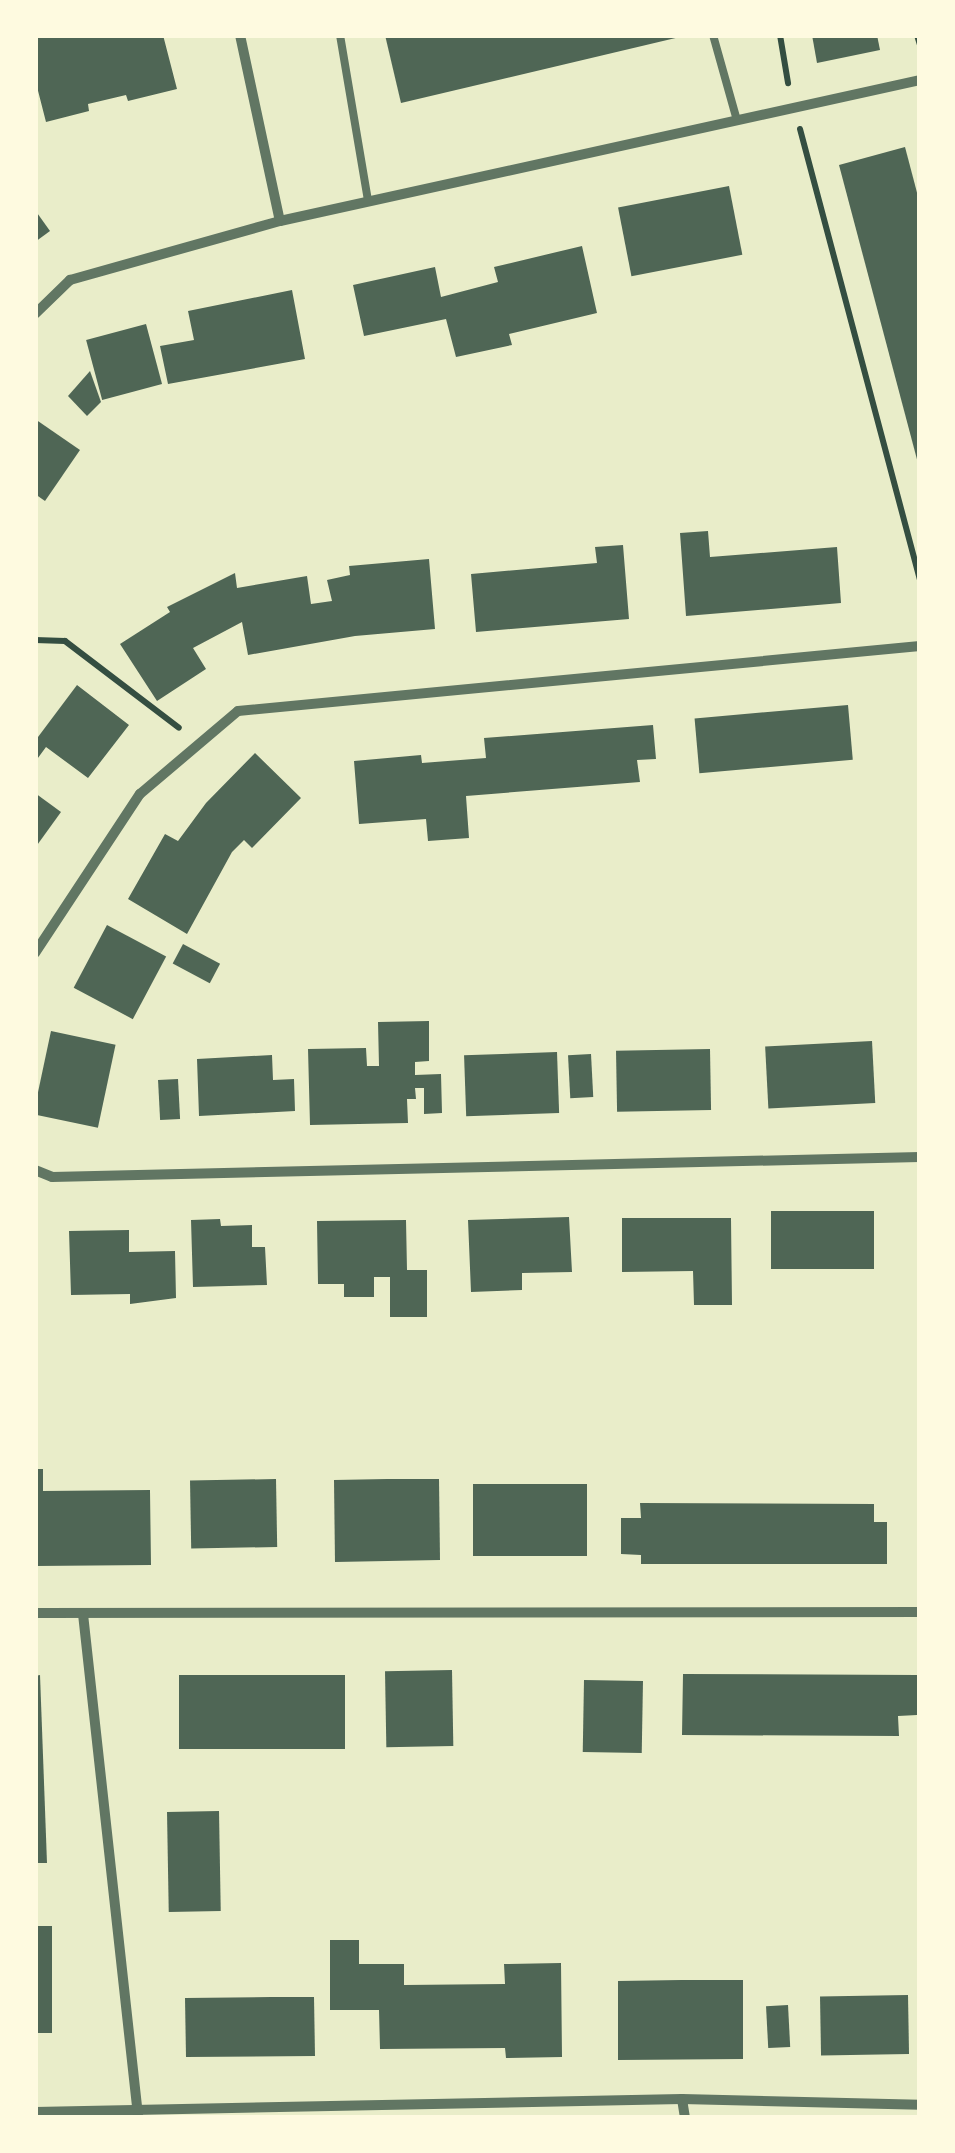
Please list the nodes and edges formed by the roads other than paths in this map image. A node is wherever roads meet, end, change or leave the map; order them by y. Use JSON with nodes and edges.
{"nodes":[{"id":1,"x":240,"y":35,"type":"edge"},
{"id":2,"x":340,"y":35,"type":"edge"},
{"id":3,"x":713,"y":35,"type":"edge"},
{"id":4,"x":920,"y":80,"type":"edge"},
{"id":5,"x":736,"y":117,"type":"junction"},
{"id":6,"x":368,"y":200,"type":"junction"},
{"id":7,"x":280,"y":221,"type":"junction"},
{"id":8,"x":35,"y":314,"type":"edge"},
{"id":9,"x":920,"y":646,"type":"edge"},
{"id":10,"x":35,"y":953,"type":"edge"},
{"id":11,"x":920,"y":1157,"type":"edge"},
{"id":12,"x":35,"y":1170,"type":"edge"},
{"id":13,"x":920,"y":1612,"type":"edge"},
{"id":14,"x":35,"y":1613,"type":"edge"},
{"id":15,"x":82,"y":1614,"type":"junction"},
{"id":16,"x":682,"y":2099,"type":"junction"},
{"id":17,"x":920,"y":2105,"type":"edge"},
{"id":18,"x":35,"y":2112,"type":"edge"},
{"id":19,"x":138,"y":2115,"type":"edge"},
{"id":20,"x":685,"y":2118,"type":"edge"}],
"edges":[{"from":1,"to":7,"type":"street"},
{"from":2,"to":6,"type":"lane"},
{"from":3,"to":5,"type":"lane"},
{"from":4,"to":5,"type":"street"},
{"from":5,"to":6,"type":"street"},
{"from":6,"to":7,"type":"street"},
{"from":7,"to":8,"type":"street"},
{"from":9,"to":10,"type":"street"},
{"from":11,"to":12,"type":"street"},
{"from":13,"to":15,"type":"street"},
{"from":14,"to":15,"type":"street"},
{"from":15,"to":19,"type":"street"},
{"from":16,"to":17,"type":"street"},
{"from":16,"to":19,"type":"street"},
{"from":16,"to":20,"type":"street"},
{"from":18,"to":19,"type":"street"}]}
